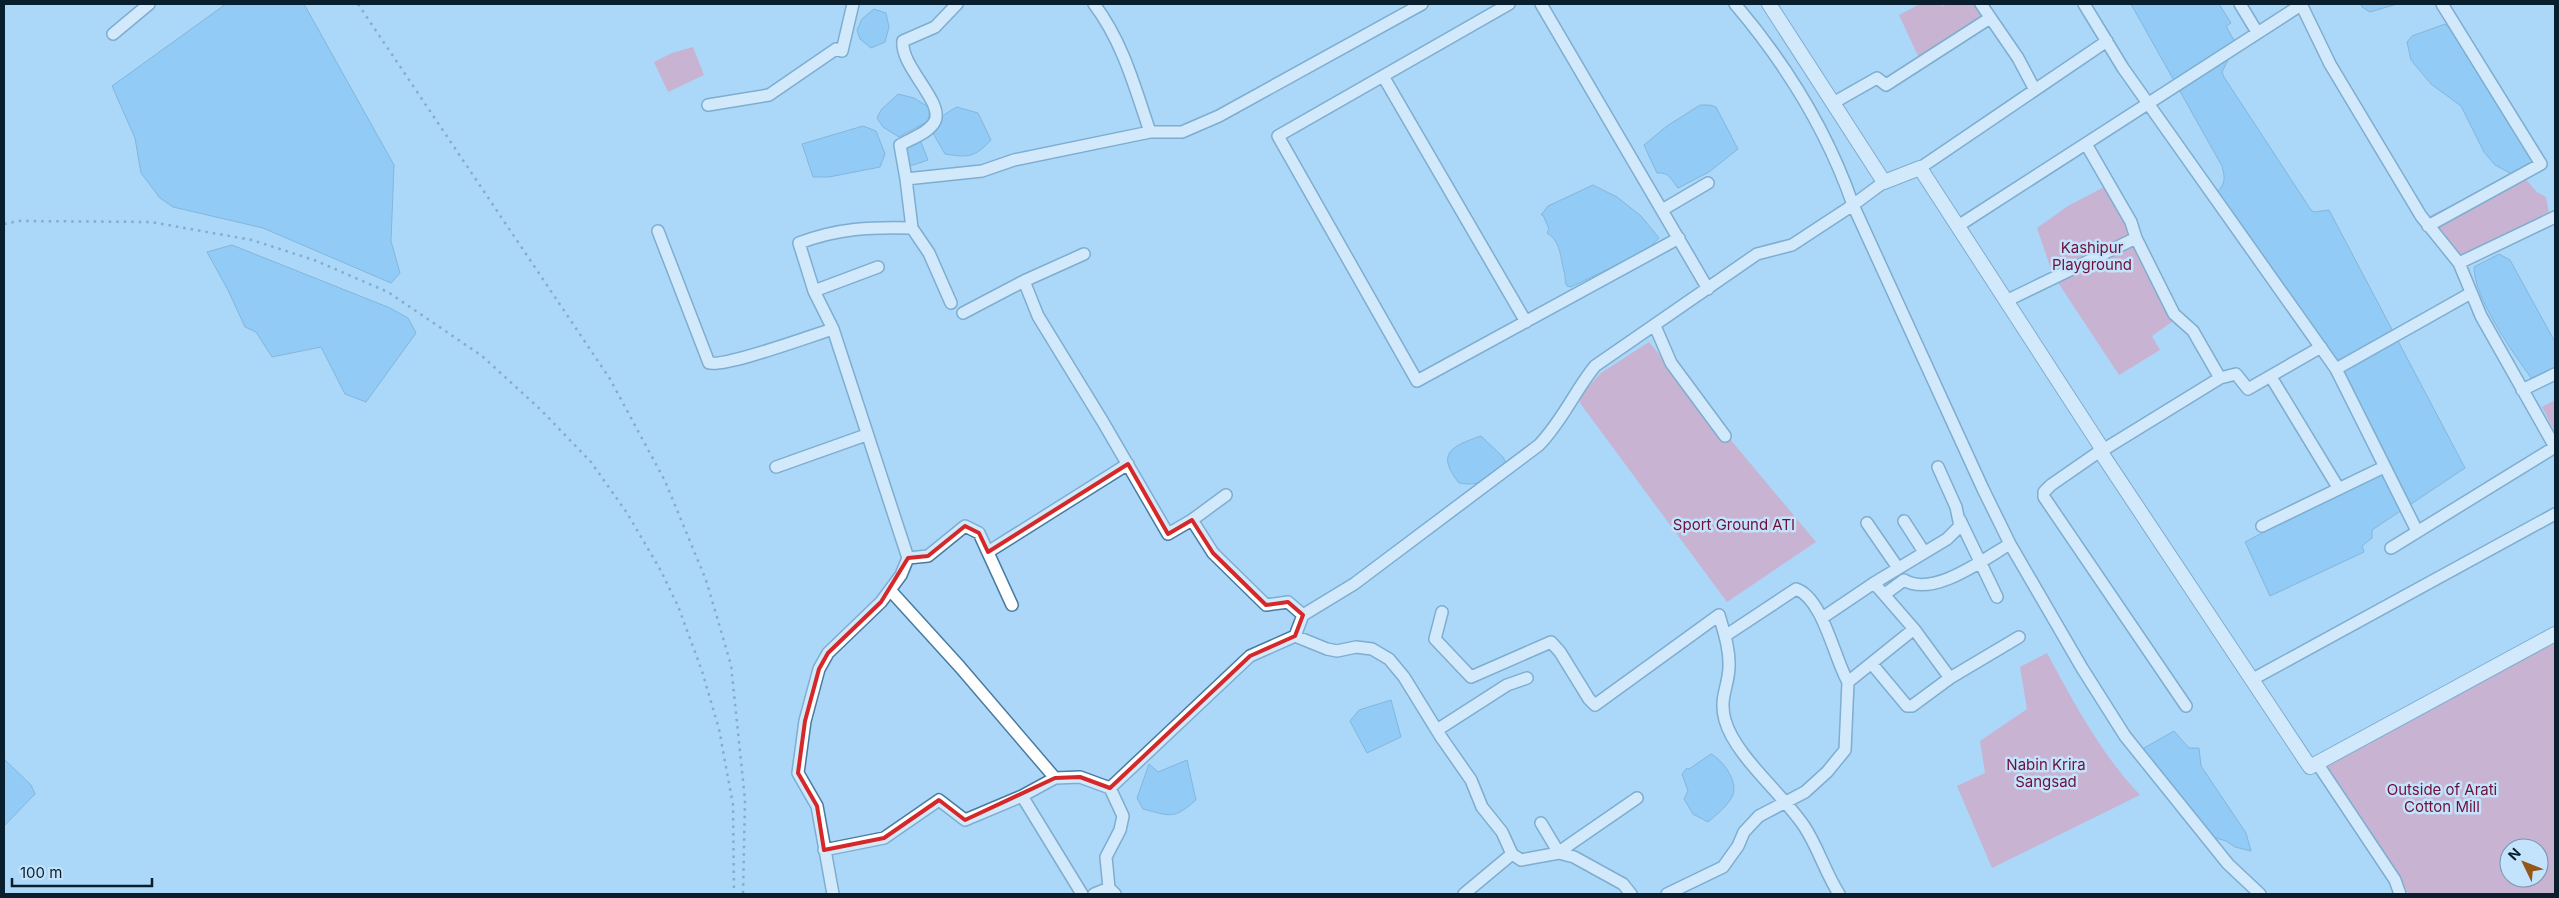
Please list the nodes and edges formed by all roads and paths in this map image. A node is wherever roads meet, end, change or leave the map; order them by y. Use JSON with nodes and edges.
{"nodes":[{"id":1,"x":149,"y":4,"type":"edge"},
{"id":2,"x":853,"y":4,"type":"edge"},
{"id":3,"x":957,"y":4,"type":"edge"},
{"id":4,"x":1094,"y":4,"type":"edge"},
{"id":5,"x":1422,"y":4,"type":"edge"},
{"id":6,"x":1509,"y":4,"type":"edge"},
{"id":7,"x":1541,"y":4,"type":"edge"},
{"id":8,"x":1735,"y":4,"type":"edge"},
{"id":9,"x":1769,"y":4,"type":"edge"},
{"id":10,"x":1981,"y":4,"type":"edge"},
{"id":11,"x":2084,"y":4,"type":"edge"},
{"id":12,"x":2240,"y":4,"type":"edge"},
{"id":13,"x":2301,"y":4,"type":"edge"},
{"id":14,"x":2442,"y":4,"type":"edge"},
{"id":15,"x":1990,"y":18,"type":"junction"},
{"id":16,"x":2258,"y":32,"type":"junction"},
{"id":17,"x":113,"y":34,"type":"dead end"},
{"id":18,"x":2107,"y":41,"type":"junction"},
{"id":19,"x":1383,"y":76,"type":"junction"},
{"id":20,"x":2035,"y":90,"type":"junction"},
{"id":21,"x":2149,"y":102,"type":"junction"},
{"id":22,"x":1833,"y":103,"type":"junction"},
{"id":23,"x":708,"y":105,"type":"dead end"},
{"id":24,"x":1150,"y":132,"type":"junction"},
{"id":25,"x":2086,"y":144,"type":"junction"},
{"id":26,"x":1920,"y":168,"type":"junction"},
{"id":27,"x":906,"y":179,"type":"junction"},
{"id":28,"x":1884,"y":182,"type":"junction"},
{"id":29,"x":1708,"y":183,"type":"dead end"},
{"id":30,"x":1853,"y":205,"type":"junction"},
{"id":31,"x":1662,"y":210,"type":"junction"},
{"id":32,"x":2555,"y":217,"type":"edge"},
{"id":33,"x":1958,"y":226,"type":"junction"},
{"id":34,"x":2428,"y":226,"type":"junction"},
{"id":35,"x":912,"y":228,"type":"junction"},
{"id":36,"x":658,"y":232,"type":"dead end"},
{"id":37,"x":1679,"y":238,"type":"junction"},
{"id":38,"x":2136,"y":238,"type":"junction"},
{"id":39,"x":1084,"y":254,"type":"dead end"},
{"id":40,"x":2459,"y":263,"type":"junction"},
{"id":41,"x":878,"y":267,"type":"dead end"},
{"id":42,"x":1024,"y":281,"type":"junction"},
{"id":43,"x":1708,"y":289,"type":"junction"},
{"id":44,"x":814,"y":291,"type":"junction"},
{"id":45,"x":2471,"y":293,"type":"junction"},
{"id":46,"x":2006,"y":301,"type":"junction"},
{"id":47,"x":952,"y":303,"type":"dead end"},
{"id":48,"x":963,"y":313,"type":"dead end"},
{"id":49,"x":1526,"y":322,"type":"junction"},
{"id":50,"x":1655,"y":326,"type":"junction"},
{"id":51,"x":833,"y":329,"type":"junction"},
{"id":52,"x":2321,"y":347,"type":"junction"},
{"id":53,"x":2336,"y":369,"type":"junction"},
{"id":54,"x":2555,"y":374,"type":"edge"},
{"id":55,"x":2271,"y":377,"type":"junction"},
{"id":56,"x":2220,"y":378,"type":"junction"},
{"id":57,"x":2522,"y":390,"type":"junction"},
{"id":58,"x":866,"y":435,"type":"junction"},
{"id":59,"x":1725,"y":436,"type":"dead end"},
{"id":60,"x":2555,"y":447,"type":"edge"},
{"id":61,"x":2102,"y":451,"type":"junction"},
{"id":62,"x":1128,"y":464,"type":"junction"},
{"id":63,"x":776,"y":467,"type":"dead end"},
{"id":64,"x":1938,"y":467,"type":"dead end"},
{"id":65,"x":2384,"y":467,"type":"junction"},
{"id":66,"x":2339,"y":489,"type":"junction"},
{"id":67,"x":1226,"y":495,"type":"dead end"},
{"id":68,"x":2555,"y":514,"type":"edge"},
{"id":69,"x":1192,"y":520,"type":"junction"},
{"id":70,"x":1960,"y":520,"type":"junction"},
{"id":71,"x":1904,"y":521,"type":"dead end"},
{"id":72,"x":1868,"y":523,"type":"dead end"},
{"id":73,"x":2262,"y":526,"type":"dead end"},
{"id":74,"x":2418,"y":531,"type":"junction"},
{"id":75,"x":2010,"y":544,"type":"junction"},
{"id":76,"x":2391,"y":548,"type":"dead end"},
{"id":77,"x":988,"y":552,"type":"junction"},
{"id":78,"x":1924,"y":552,"type":"junction"},
{"id":79,"x":908,"y":558,"type":"junction"},
{"id":80,"x":1980,"y":561,"type":"junction"},
{"id":81,"x":1898,"y":568,"type":"junction"},
{"id":82,"x":1874,"y":583,"type":"junction"},
{"id":83,"x":890,"y":590,"type":"junction"},
{"id":84,"x":1885,"y":594,"type":"junction"},
{"id":85,"x":1997,"y":597,"type":"dead end"},
{"id":86,"x":1012,"y":605,"type":"dead end"},
{"id":87,"x":1442,"y":612,"type":"dead end"},
{"id":88,"x":1303,"y":615,"type":"junction"},
{"id":89,"x":1822,"y":618,"type":"junction"},
{"id":90,"x":1914,"y":629,"type":"junction"},
{"id":91,"x":2555,"y":634,"type":"edge"},
{"id":92,"x":1295,"y":636,"type":"junction"},
{"id":93,"x":1726,"y":636,"type":"junction"},
{"id":94,"x":2019,"y":637,"type":"dead end"},
{"id":95,"x":1872,"y":664,"type":"junction"},
{"id":96,"x":1527,"y":678,"type":"dead end"},
{"id":97,"x":1950,"y":678,"type":"junction"},
{"id":98,"x":2253,"y":679,"type":"junction"},
{"id":99,"x":1848,"y":682,"type":"junction"},
{"id":100,"x":2186,"y":706,"type":"dead end"},
{"id":101,"x":1437,"y":730,"type":"junction"},
{"id":102,"x":2317,"y":763,"type":"junction"},
{"id":103,"x":1055,"y":778,"type":"junction"},
{"id":104,"x":1110,"y":788,"type":"junction"},
{"id":105,"x":1022,"y":796,"type":"junction"},
{"id":106,"x":1638,"y":798,"type":"dead end"},
{"id":107,"x":1784,"y":801,"type":"junction"},
{"id":108,"x":1541,"y":823,"type":"dead end"},
{"id":109,"x":824,"y":850,"type":"junction"},
{"id":110,"x":1512,"y":854,"type":"junction"},
{"id":111,"x":1560,"y":854,"type":"junction"},
{"id":112,"x":1112,"y":891,"type":"edge"},
{"id":113,"x":833,"y":894,"type":"edge"},
{"id":114,"x":1082,"y":894,"type":"edge"},
{"id":115,"x":1094,"y":894,"type":"edge"},
{"id":116,"x":1464,"y":894,"type":"edge"},
{"id":117,"x":1631,"y":894,"type":"edge"},
{"id":118,"x":1667,"y":894,"type":"edge"},
{"id":119,"x":1838,"y":894,"type":"edge"},
{"id":120,"x":2260,"y":894,"type":"edge"},
{"id":121,"x":2400,"y":894,"type":"edge"}],
"edges":[{"from":1,"to":17,"type":"street"},
{"from":2,"to":23,"type":"street"},
{"from":3,"to":27,"type":"street"},
{"from":4,"to":24,"type":"street"},
{"from":5,"to":24,"type":"street"},
{"from":6,"to":19,"type":"street"},
{"from":7,"to":31,"type":"street"},
{"from":8,"to":30,"type":"street"},
{"from":9,"to":22,"type":"street"},
{"from":10,"to":15,"type":"street"},
{"from":11,"to":18,"type":"street"},
{"from":12,"to":16,"type":"street"},
{"from":13,"to":16,"type":"street"},
{"from":13,"to":34,"type":"street"},
{"from":14,"to":34,"type":"street"},
{"from":15,"to":20,"type":"street"},
{"from":15,"to":22,"type":"street"},
{"from":16,"to":21,"type":"street"},
{"from":18,"to":20,"type":"street"},
{"from":18,"to":21,"type":"street"},
{"from":19,"to":49,"type":"street"},
{"from":19,"to":49,"type":"street"},
{"from":20,"to":26,"type":"street"},
{"from":21,"to":25,"type":"street"},
{"from":21,"to":52,"type":"street"},
{"from":22,"to":28,"type":"street"},
{"from":24,"to":27,"type":"street"},
{"from":25,"to":33,"type":"street"},
{"from":25,"to":38,"type":"street"},
{"from":26,"to":28,"type":"street"},
{"from":26,"to":33,"type":"street"},
{"from":27,"to":35,"type":"street"},
{"from":28,"to":30,"type":"street"},
{"from":29,"to":31,"type":"street"},
{"from":30,"to":43,"type":"street"},
{"from":30,"to":75,"type":"street"},
{"from":31,"to":37,"type":"street"},
{"from":32,"to":40,"type":"street"},
{"from":33,"to":46,"type":"street"},
{"from":34,"to":40,"type":"street"},
{"from":35,"to":44,"type":"street"},
{"from":35,"to":47,"type":"street"},
{"from":36,"to":51,"type":"street"},
{"from":37,"to":43,"type":"street"},
{"from":37,"to":49,"type":"street"},
{"from":38,"to":46,"type":"street"},
{"from":38,"to":56,"type":"street"},
{"from":39,"to":42,"type":"street"},
{"from":40,"to":45,"type":"street"},
{"from":41,"to":44,"type":"street"},
{"from":42,"to":48,"type":"street"},
{"from":42,"to":62,"type":"street"},
{"from":43,"to":50,"type":"street"},
{"from":44,"to":51,"type":"street"},
{"from":45,"to":53,"type":"street"},
{"from":45,"to":57,"type":"street"},
{"from":46,"to":61,"type":"street"},
{"from":50,"to":59,"type":"street"},
{"from":50,"to":88,"type":"street"},
{"from":51,"to":58,"type":"street"},
{"from":52,"to":53,"type":"street"},
{"from":52,"to":55,"type":"street"},
{"from":53,"to":65,"type":"street"},
{"from":54,"to":57,"type":"street"},
{"from":55,"to":56,"type":"street"},
{"from":55,"to":66,"type":"street"},
{"from":56,"to":61,"type":"street"},
{"from":57,"to":60,"type":"street"},
{"from":58,"to":63,"type":"street"},
{"from":58,"to":79,"type":"street"},
{"from":60,"to":74,"type":"street"},
{"from":61,"to":98,"type":"street"},
{"from":61,"to":100,"type":"street"},
{"from":62,"to":69,"type":"street"},
{"from":62,"to":77,"type":"street"},
{"from":64,"to":70,"type":"street"},
{"from":65,"to":66,"type":"street"},
{"from":65,"to":74,"type":"street"},
{"from":66,"to":73,"type":"street"},
{"from":67,"to":69,"type":"street"},
{"from":68,"to":98,"type":"street"},
{"from":69,"to":88,"type":"street"},
{"from":70,"to":78,"type":"street"},
{"from":70,"to":80,"type":"street"},
{"from":71,"to":78,"type":"street"},
{"from":72,"to":81,"type":"street"},
{"from":74,"to":76,"type":"street"},
{"from":75,"to":80,"type":"street"},
{"from":75,"to":120,"type":"street"},
{"from":77,"to":79,"type":"street"},
{"from":77,"to":86,"type":"street"},
{"from":78,"to":81,"type":"street"},
{"from":79,"to":83,"type":"street"},
{"from":80,"to":84,"type":"street"},
{"from":80,"to":85,"type":"street"},
{"from":81,"to":82,"type":"street"},
{"from":82,"to":84,"type":"street"},
{"from":82,"to":89,"type":"street"},
{"from":83,"to":103,"type":"street"},
{"from":83,"to":109,"type":"street"},
{"from":84,"to":90,"type":"street"},
{"from":87,"to":93,"type":"street"},
{"from":88,"to":92,"type":"street"},
{"from":89,"to":93,"type":"street"},
{"from":89,"to":99,"type":"street"},
{"from":90,"to":95,"type":"street"},
{"from":90,"to":97,"type":"street"},
{"from":91,"to":102,"type":"street"},
{"from":92,"to":101,"type":"street"},
{"from":92,"to":104,"type":"street"},
{"from":93,"to":107,"type":"street"},
{"from":94,"to":97,"type":"street"},
{"from":95,"to":97,"type":"street"},
{"from":95,"to":99,"type":"street"},
{"from":96,"to":101,"type":"street"},
{"from":98,"to":102,"type":"street"},
{"from":99,"to":107,"type":"street"},
{"from":101,"to":110,"type":"street"},
{"from":102,"to":121,"type":"street"},
{"from":103,"to":104,"type":"street"},
{"from":103,"to":105,"type":"street"},
{"from":104,"to":112,"type":"street"},
{"from":105,"to":109,"type":"street"},
{"from":105,"to":114,"type":"street"},
{"from":106,"to":111,"type":"street"},
{"from":107,"to":118,"type":"street"},
{"from":107,"to":119,"type":"street"},
{"from":108,"to":111,"type":"street"},
{"from":109,"to":113,"type":"street"},
{"from":110,"to":111,"type":"street"},
{"from":110,"to":116,"type":"street"},
{"from":111,"to":117,"type":"street"},
{"from":112,"to":115,"type":"street"}]}
